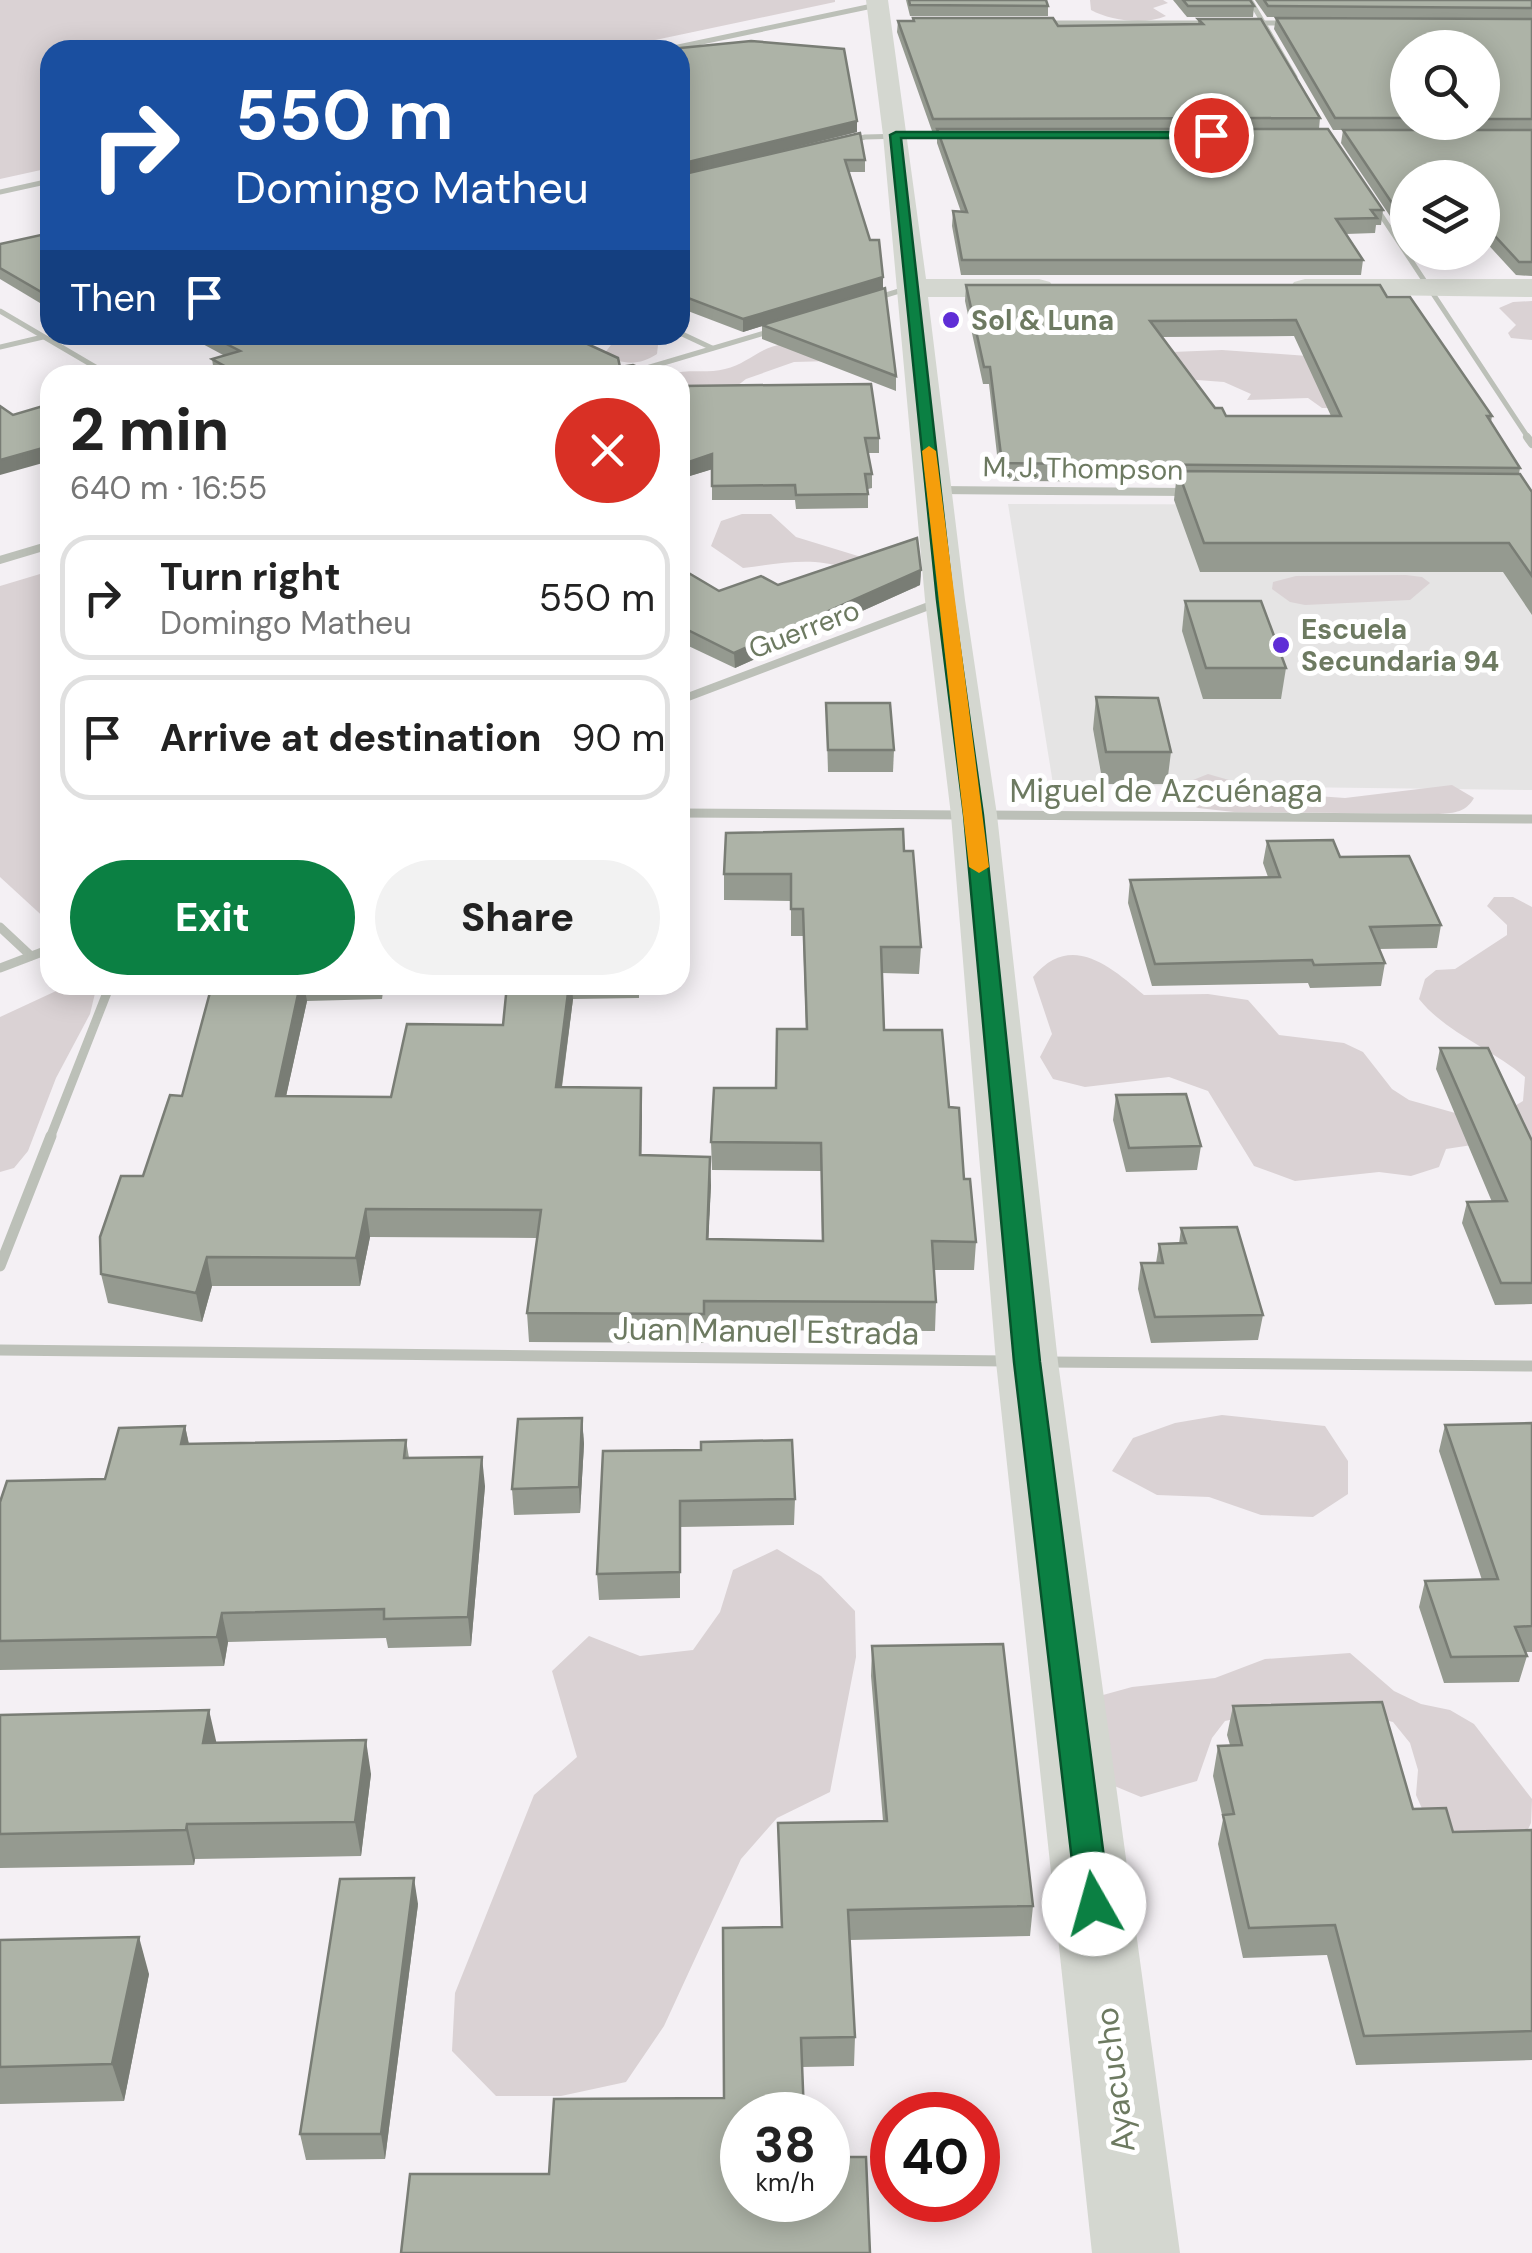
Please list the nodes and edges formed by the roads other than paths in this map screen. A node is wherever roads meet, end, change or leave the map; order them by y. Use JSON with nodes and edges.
{"nodes":[{"id":1,"x":1250,"y":0,"type":"edge"},
{"id":2,"x":877,"y":2,"type":"edge"},
{"id":3,"x":1034,"y":23,"type":"edge"},
{"id":4,"x":1226,"y":23,"type":"edge"},
{"id":5,"x":1245,"y":23,"type":"edge"},
{"id":6,"x":1264,"y":23,"type":"junction"},
{"id":7,"x":1303,"y":23,"type":"edge"},
{"id":8,"x":690,"y":44,"type":"edge"},
{"id":9,"x":1302,"y":87,"type":"edge"},
{"id":10,"x":955,"y":135,"type":"edge"},
{"id":11,"x":871,"y":138,"type":"junction"},
{"id":12,"x":40,"y":183,"type":"edge"},
{"id":13,"x":0,"y":192,"type":"edge"},
{"id":14,"x":1369,"y":196,"type":"edge"},
{"id":15,"x":912,"y":288,"type":"junction"},
{"id":16,"x":1070,"y":288,"type":"edge"},
{"id":17,"x":1269,"y":288,"type":"edge"},
{"id":18,"x":1428,"y":288,"type":"junction"},
{"id":19,"x":1532,"y":288,"type":"edge"},
{"id":20,"x":858,"y":304,"type":"edge"},
{"id":21,"x":0,"y":311,"type":"edge"},
{"id":22,"x":785,"y":326,"type":"edge"},
{"id":23,"x":40,"y":333,"type":"edge"},
{"id":24,"x":40,"y":337,"type":"edge"},
{"id":25,"x":690,"y":338,"type":"edge"},
{"id":26,"x":61,"y":345,"type":"edge"},
{"id":27,"x":0,"y":347,"type":"edge"},
{"id":28,"x":713,"y":348,"type":"junction"},
{"id":29,"x":94,"y":365,"type":"edge"},
{"id":30,"x":656,"y":365,"type":"edge"},
{"id":31,"x":1532,"y":444,"type":"edge"},
{"id":32,"x":934,"y":490,"type":"junction"},
{"id":33,"x":1193,"y":492,"type":"edge"},
{"id":34,"x":40,"y":548,"type":"edge"},
{"id":35,"x":0,"y":560,"type":"edge"},
{"id":36,"x":945,"y":600,"type":"junction"},
{"id":37,"x":690,"y":696,"type":"edge"},
{"id":38,"x":690,"y":814,"type":"edge"},
{"id":39,"x":974,"y":815,"type":"junction"},
{"id":40,"x":1532,"y":818,"type":"edge"},
{"id":41,"x":0,"y":926,"type":"edge"},
{"id":42,"x":40,"y":953,"type":"edge"},
{"id":43,"x":32,"y":956,"type":"junction"},
{"id":44,"x":0,"y":968,"type":"edge"},
{"id":45,"x":106,"y":995,"type":"edge"},
{"id":46,"x":0,"y":1266,"type":"edge"},
{"id":47,"x":0,"y":1350,"type":"edge"},
{"id":48,"x":1027,"y":1362,"type":"junction"},
{"id":49,"x":1532,"y":1366,"type":"edge"},
{"id":50,"x":1136,"y":2253,"type":"edge"}],
"edges":[{"from":1,"to":6,"type":"street"},
{"from":2,"to":8,"type":"street"},
{"from":2,"to":11,"type":"street","name":"Ayacucho"},
{"from":3,"to":4,"type":"street"},
{"from":5,"to":6,"type":"street"},
{"from":6,"to":7,"type":"street"},
{"from":6,"to":9,"type":"street"},
{"from":10,"to":11,"type":"street"},
{"from":11,"to":15,"type":"street","name":"Ayacucho"},
{"from":12,"to":13,"type":"street"},
{"from":14,"to":18,"type":"street"},
{"from":15,"to":16,"type":"street"},
{"from":15,"to":20,"type":"street"},
{"from":15,"to":32,"type":"street","name":"Ayacucho"},
{"from":17,"to":18,"type":"street"},
{"from":18,"to":19,"type":"street"},
{"from":18,"to":31,"type":"street"},
{"from":21,"to":23,"type":"street"},
{"from":22,"to":28,"type":"street"},
{"from":24,"to":27,"type":"street"},
{"from":25,"to":28,"type":"street"},
{"from":26,"to":29,"type":"street"},
{"from":28,"to":30,"type":"street"},
{"from":32,"to":33,"type":"street","name":"M. J. Thompson"},
{"from":32,"to":36,"type":"street","name":"Ayacucho"},
{"from":34,"to":35,"type":"street"},
{"from":36,"to":37,"type":"street","name":"Guerrero"},
{"from":36,"to":39,"type":"street","name":"Ayacucho"},
{"from":38,"to":39,"type":"street","name":"Miguel de Azcuénaga"},
{"from":39,"to":40,"type":"street","name":"Miguel de Azcuénaga"},
{"from":39,"to":48,"type":"street","name":"Ayacucho"},
{"from":41,"to":43,"type":"street"},
{"from":42,"to":43,"type":"street"},
{"from":43,"to":44,"type":"street"},
{"from":45,"to":46,"type":"street"},
{"from":47,"to":48,"type":"street","name":"Juan Manuel Estrada"},
{"from":48,"to":49,"type":"street","name":"Juan Manuel Estrada"},
{"from":48,"to":50,"type":"street","name":"Ayacucho"}]}
